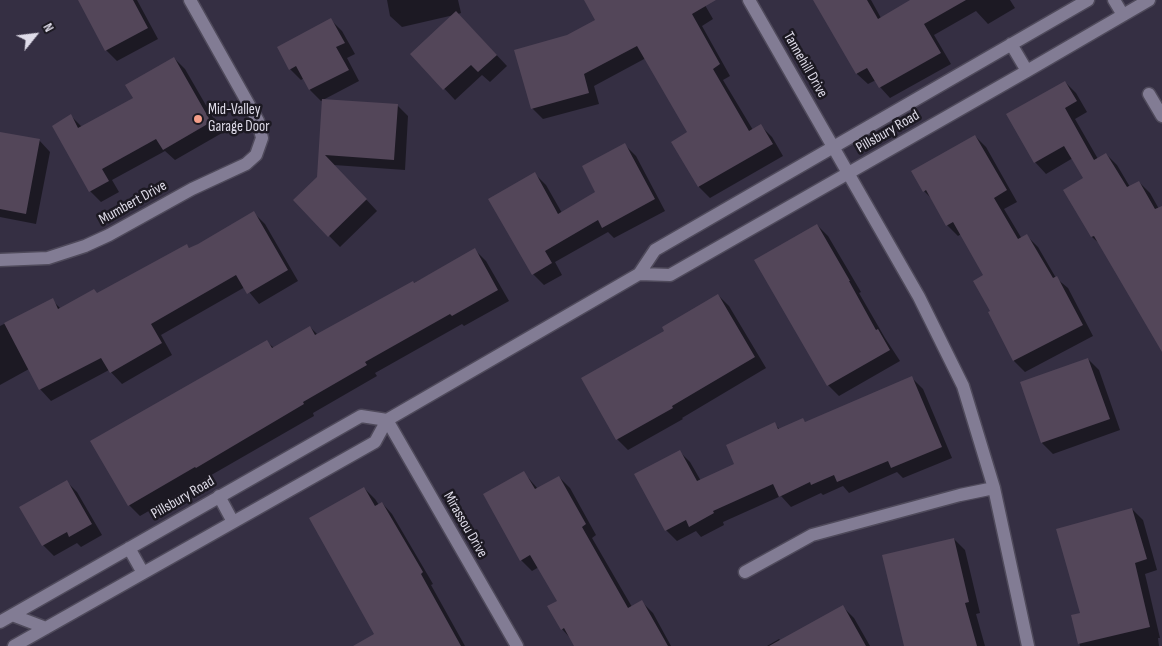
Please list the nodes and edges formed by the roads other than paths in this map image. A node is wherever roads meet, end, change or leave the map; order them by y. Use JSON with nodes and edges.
{"nodes":[{"id":1,"x":190,"y":0,"type":"edge"},
{"id":2,"x":750,"y":0,"type":"edge"},
{"id":3,"x":1088,"y":0,"type":"edge"},
{"id":4,"x":1114,"y":0,"type":"edge"},
{"id":5,"x":1149,"y":0,"type":"edge"},
{"id":6,"x":1123,"y":15,"type":"junction"},
{"id":7,"x":1011,"y":44,"type":"junction"},
{"id":8,"x":1027,"y":71,"type":"junction"},
{"id":9,"x":1149,"y":94,"type":"dead end"},
{"id":10,"x":1162,"y":116,"type":"edge"},
{"id":11,"x":833,"y":146,"type":"junction"},
{"id":12,"x":849,"y":173,"type":"junction"},
{"id":13,"x":0,"y":260,"type":"edge"},
{"id":14,"x":639,"y":274,"type":"junction"},
{"id":15,"x":387,"y":420,"type":"junction"},
{"id":16,"x":994,"y":488,"type":"junction"},
{"id":17,"x":218,"y":496,"type":"junction"},
{"id":18,"x":232,"y":522,"type":"junction"},
{"id":19,"x":128,"y":548,"type":"junction"},
{"id":20,"x":745,"y":572,"type":"dead end"},
{"id":21,"x":142,"y":573,"type":"junction"},
{"id":22,"x":12,"y":615,"type":"junction"},
{"id":23,"x":0,"y":622,"type":"edge"},
{"id":24,"x":46,"y":628,"type":"junction"},
{"id":25,"x":14,"y":646,"type":"edge"},
{"id":26,"x":517,"y":646,"type":"edge"},
{"id":27,"x":1028,"y":646,"type":"edge"}],
"edges":[{"from":1,"to":13,"type":"street","name":"Mumbert Drive"},
{"from":2,"to":11,"type":"street","name":"Tannehill Drive"},
{"from":3,"to":7,"type":"street","name":"Pillsbury Road"},
{"from":4,"to":6,"type":"street"},
{"from":5,"to":6,"type":"street","name":"Pillsbury Road"},
{"from":6,"to":8,"type":"street","name":"Pillsbury Road"},
{"from":7,"to":8,"type":"street"},
{"from":7,"to":11,"type":"street","name":"Pillsbury Road"},
{"from":8,"to":12,"type":"street","name":"Pillsbury Road"},
{"from":9,"to":10,"type":"street"},
{"from":11,"to":12,"type":"street","name":"Tannehill Drive"},
{"from":11,"to":14,"type":"street","name":"Pillsbury Road"},
{"from":12,"to":14,"type":"street","name":"Pillsbury Road"},
{"from":12,"to":16,"type":"street","name":"Tannehill Drive"},
{"from":14,"to":15,"type":"street","name":"Pillsbury Road"},
{"from":15,"to":17,"type":"street","name":"Pillsbury Road"},
{"from":15,"to":18,"type":"street"},
{"from":15,"to":26,"type":"street","name":"Mirassou Drive"},
{"from":16,"to":20,"type":"street"},
{"from":16,"to":27,"type":"street","name":"Tannehill Drive"},
{"from":17,"to":18,"type":"street"},
{"from":17,"to":19,"type":"street","name":"Pillsbury Road"},
{"from":18,"to":21,"type":"street"},
{"from":19,"to":21,"type":"street"},
{"from":19,"to":22,"type":"street","name":"Pillsbury Road"},
{"from":21,"to":24,"type":"street"},
{"from":22,"to":23,"type":"street","name":"Pillsbury Road"},
{"from":22,"to":24,"type":"street"},
{"from":24,"to":25,"type":"street"}]}
